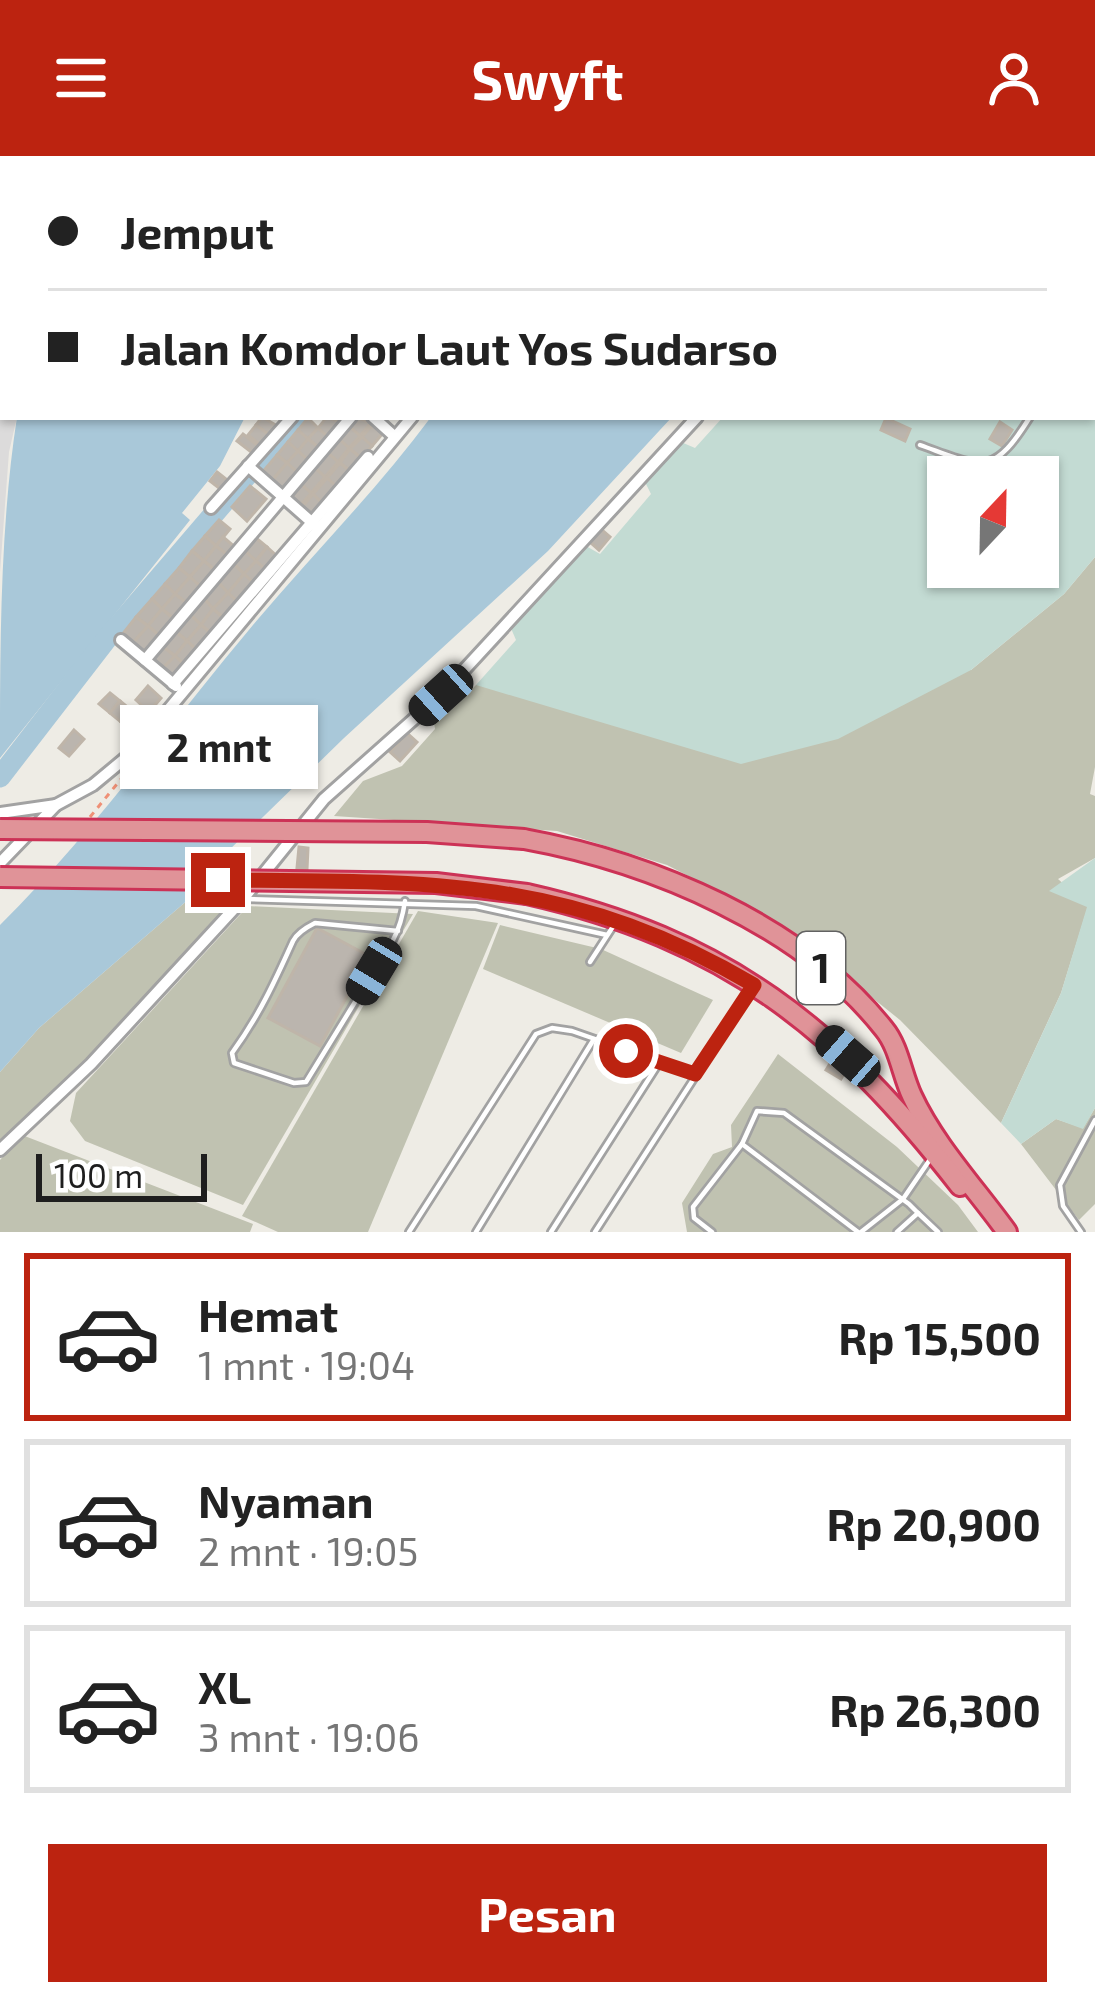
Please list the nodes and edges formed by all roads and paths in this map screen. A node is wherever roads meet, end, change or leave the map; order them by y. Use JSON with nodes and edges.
{"nodes":[{"id":1,"x":289,"y":420,"type":"edge"},
{"id":2,"x":348,"y":420,"type":"edge"},
{"id":3,"x":376,"y":420,"type":"edge"},
{"id":4,"x":408,"y":420,"type":"edge"},
{"id":5,"x":694,"y":420,"type":"edge"},
{"id":6,"x":1028,"y":420,"type":"edge"},
{"id":7,"x":391,"y":433,"type":"junction"},
{"id":8,"x":920,"y":445,"type":"dead end"},
{"id":9,"x":248,"y":466,"type":"junction"},
{"id":10,"x":284,"y":497,"type":"junction"},
{"id":11,"x":211,"y":508,"type":"dead end"},
{"id":12,"x":316,"y":525,"type":"junction"},
{"id":13,"x":121,"y":640,"type":"dead end"},
{"id":14,"x":145,"y":660,"type":"junction"},
{"id":15,"x":178,"y":688,"type":"junction"},
{"id":16,"x":56,"y":805,"type":"junction"},
{"id":17,"x":0,"y":813,"type":"edge"},
{"id":18,"x":0,"y":829,"type":"edge"},
{"id":19,"x":0,"y":863,"type":"edge"},
{"id":20,"x":0,"y":878,"type":"edge"},
{"id":21,"x":243,"y":899,"type":"junction"},
{"id":22,"x":405,"y":901,"type":"junction"},
{"id":23,"x":612,"y":927,"type":"junction"},
{"id":24,"x":398,"y":931,"type":"junction"},
{"id":25,"x":590,"y":962,"type":"dead end"},
{"id":26,"x":754,"y":985,"type":"junction"},
{"id":27,"x":593,"y":1039,"type":"junction"},
{"id":28,"x":658,"y":1063,"type":"junction"},
{"id":29,"x":695,"y":1074,"type":"junction"},
{"id":30,"x":1095,"y":1120,"type":"edge"},
{"id":31,"x":742,"y":1144,"type":"junction"},
{"id":32,"x":0,"y":1150,"type":"edge"},
{"id":33,"x":934,"y":1153,"type":"junction"},
{"id":34,"x":903,"y":1199,"type":"junction"},
{"id":35,"x":918,"y":1213,"type":"junction"},
{"id":36,"x":899,"y":1231,"type":"edge"},
{"id":37,"x":409,"y":1232,"type":"edge"},
{"id":38,"x":476,"y":1232,"type":"edge"},
{"id":39,"x":551,"y":1232,"type":"edge"},
{"id":40,"x":595,"y":1232,"type":"edge"},
{"id":41,"x":712,"y":1232,"type":"edge"},
{"id":42,"x":860,"y":1232,"type":"edge"},
{"id":43,"x":938,"y":1232,"type":"edge"},
{"id":44,"x":996,"y":1232,"type":"edge"},
{"id":45,"x":1007,"y":1232,"type":"edge"},
{"id":46,"x":1081,"y":1232,"type":"edge"}],
"edges":[{"from":1,"to":9,"type":"street"},
{"from":2,"to":10,"type":"street"},
{"from":3,"to":7,"type":"street"},
{"from":4,"to":7,"type":"street"},
{"from":5,"to":21,"type":"street"},
{"from":6,"to":8,"type":"lane"},
{"from":7,"to":12,"type":"street"},
{"from":9,"to":10,"type":"street"},
{"from":9,"to":11,"type":"street"},
{"from":10,"to":12,"type":"street"},
{"from":10,"to":14,"type":"street"},
{"from":12,"to":15,"type":"street"},
{"from":13,"to":14,"type":"street"},
{"from":14,"to":15,"type":"street"},
{"from":15,"to":16,"type":"street"},
{"from":16,"to":17,"type":"street"},
{"from":16,"to":19,"type":"street"},
{"from":18,"to":45,"type":"highway","number":"1","bridge":true},
{"from":20,"to":23,"type":"highway","number":"1","bridge":true},
{"from":21,"to":22,"type":"lane"},
{"from":21,"to":32,"type":"street"},
{"from":22,"to":23,"type":"lane"},
{"from":22,"to":24,"type":"lane"},
{"from":23,"to":25,"type":"lane"},
{"from":23,"to":26,"type":"highway","number":"1"},
{"from":24,"to":24,"type":"lane"},
{"from":26,"to":29,"type":"lane"},
{"from":26,"to":33,"type":"highway","number":"1"},
{"from":27,"to":28,"type":"lane"},
{"from":27,"to":37,"type":"lane"},
{"from":27,"to":38,"type":"lane"},
{"from":28,"to":29,"type":"lane"},
{"from":28,"to":39,"type":"lane"},
{"from":29,"to":40,"type":"lane"},
{"from":30,"to":46,"type":"lane"},
{"from":31,"to":34,"type":"lane"},
{"from":31,"to":41,"type":"lane"},
{"from":31,"to":42,"type":"lane"},
{"from":33,"to":34,"type":"lane"},
{"from":33,"to":44,"type":"highway","number":"1"},
{"from":34,"to":35,"type":"lane"},
{"from":34,"to":42,"type":"lane"},
{"from":35,"to":36,"type":"lane"},
{"from":35,"to":43,"type":"lane"}]}
